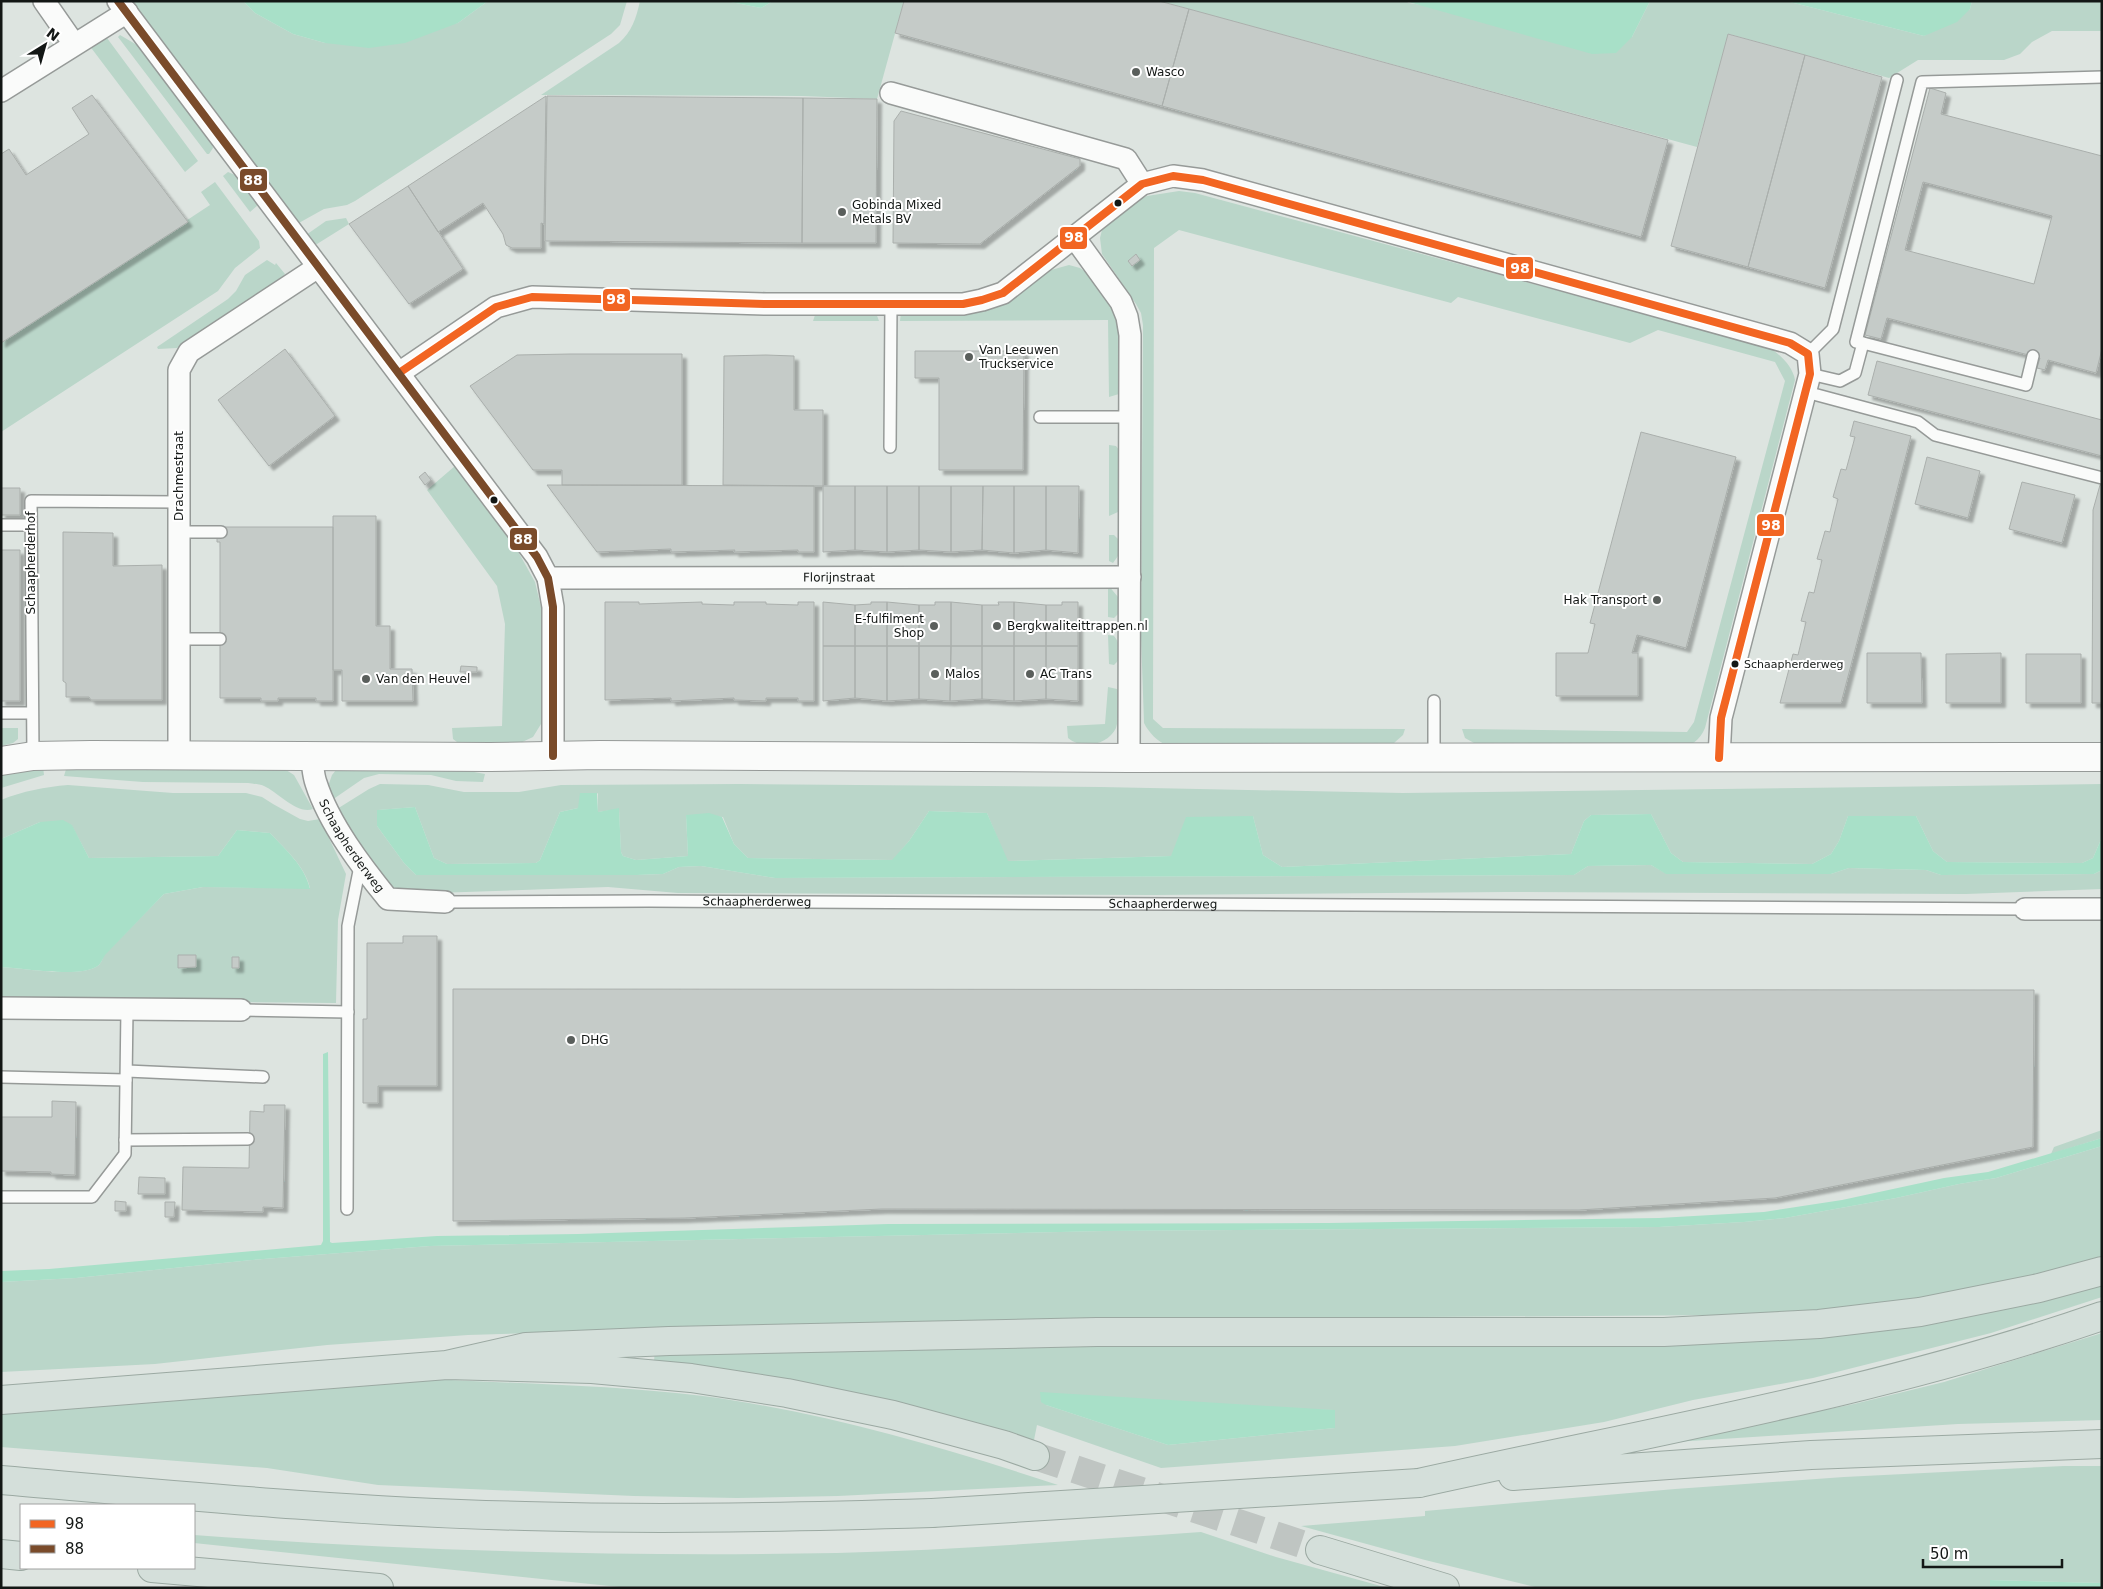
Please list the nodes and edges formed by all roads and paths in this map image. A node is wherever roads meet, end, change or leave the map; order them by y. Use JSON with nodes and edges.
{"nodes":[{"id":1,"x":44,"y":1,"type":"edge"},
{"id":2,"x":122,"y":7,"type":"edge"},
{"id":3,"x":74,"y":44,"type":"junction"},
{"id":4,"x":2102,"y":77,"type":"edge"},
{"id":5,"x":1897,"y":80,"type":"dead end"},
{"id":6,"x":1,"y":91,"type":"edge"},
{"id":7,"x":891,"y":94,"type":"dead end"},
{"id":8,"x":1142,"y":184,"type":"junction"},
{"id":9,"x":1074,"y":237,"type":"junction"},
{"id":10,"x":318,"y":267,"type":"junction"},
{"id":11,"x":891,"y":304,"type":"junction"},
{"id":12,"x":1863,"y":343,"type":"junction"},
{"id":13,"x":2033,"y":356,"type":"dead end"},
{"id":14,"x":1808,"y":373,"type":"junction"},
{"id":15,"x":399,"y":374,"type":"junction"},
{"id":16,"x":1040,"y":417,"type":"dead end"},
{"id":17,"x":1130,"y":417,"type":"junction"},
{"id":18,"x":890,"y":447,"type":"dead end"},
{"id":19,"x":2102,"y":478,"type":"edge"},
{"id":20,"x":178,"y":502,"type":"junction"},
{"id":21,"x":1,"y":525,"type":"edge"},
{"id":22,"x":31,"y":525,"type":"junction"},
{"id":23,"x":179,"y":532,"type":"junction"},
{"id":24,"x":220,"y":532,"type":"dead end"},
{"id":25,"x":1130,"y":577,"type":"junction"},
{"id":26,"x":548,"y":578,"type":"junction"},
{"id":27,"x":179,"y":639,"type":"junction"},
{"id":28,"x":220,"y":639,"type":"dead end"},
{"id":29,"x":1434,"y":701,"type":"dead end"},
{"id":30,"x":1,"y":713,"type":"edge"},
{"id":31,"x":32,"y":713,"type":"junction"},
{"id":32,"x":33,"y":756,"type":"junction"},
{"id":33,"x":179,"y":756,"type":"junction"},
{"id":34,"x":311,"y":756,"type":"junction"},
{"id":35,"x":553,"y":756,"type":"junction"},
{"id":36,"x":2102,"y":757,"type":"edge"},
{"id":37,"x":1129,"y":758,"type":"junction"},
{"id":38,"x":1434,"y":758,"type":"junction"},
{"id":39,"x":1719,"y":758,"type":"junction"},
{"id":40,"x":1,"y":761,"type":"edge"},
{"id":41,"x":360,"y":866,"type":"junction"},
{"id":42,"x":445,"y":902,"type":"joint"},
{"id":43,"x":2025,"y":909,"type":"joint"},
{"id":44,"x":2102,"y":909,"type":"edge"},
{"id":45,"x":1,"y":1008,"type":"edge"},
{"id":46,"x":128,"y":1009,"type":"junction"},
{"id":47,"x":241,"y":1010,"type":"joint"},
{"id":48,"x":348,"y":1012,"type":"junction"},
{"id":49,"x":127,"y":1076,"type":"junction"},
{"id":50,"x":1,"y":1077,"type":"edge"},
{"id":51,"x":263,"y":1077,"type":"dead end"},
{"id":52,"x":248,"y":1139,"type":"dead end"},
{"id":53,"x":125,"y":1140,"type":"junction"},
{"id":54,"x":1,"y":1197,"type":"edge"},
{"id":55,"x":347,"y":1209,"type":"dead end"},
{"id":56,"x":2102,"y":1271,"type":"edge"},
{"id":57,"x":2102,"y":1316,"type":"edge"},
{"id":58,"x":447,"y":1364,"type":"junction"},
{"id":59,"x":1,"y":1400,"type":"edge"},
{"id":60,"x":2102,"y":1444,"type":"edge"},
{"id":61,"x":1035,"y":1456,"type":"tunnel mouth"},
{"id":62,"x":1,"y":1480,"type":"edge"},
{"id":63,"x":1419,"y":1483,"type":"junction"},
{"id":64,"x":1320,"y":1550,"type":"tunnel mouth"},
{"id":65,"x":1,"y":1554,"type":"edge"},
{"id":66,"x":20,"y":1556,"type":"edge"},
{"id":67,"x":163,"y":1569,"type":"edge"},
{"id":68,"x":379,"y":1588,"type":"edge"},
{"id":69,"x":1445,"y":1588,"type":"edge"}],
"edges":[{"from":1,"to":3,"type":"street"},
{"from":2,"to":3,"type":"street"},
{"from":2,"to":10,"type":"street"},
{"from":3,"to":6,"type":"street"},
{"from":4,"to":12,"type":"lane"},
{"from":5,"to":14,"type":"lane"},
{"from":7,"to":8,"type":"street"},
{"from":8,"to":9,"type":"street"},
{"from":8,"to":14,"type":"street"},
{"from":9,"to":11,"type":"street"},
{"from":9,"to":17,"type":"street"},
{"from":10,"to":15,"type":"street"},
{"from":10,"to":20,"type":"street","name":"Drachmestraat"},
{"from":11,"to":15,"type":"street"},
{"from":11,"to":18,"type":"lane"},
{"from":12,"to":13,"type":"lane"},
{"from":12,"to":14,"type":"lane"},
{"from":14,"to":19,"type":"lane"},
{"from":14,"to":39,"type":"street"},
{"from":15,"to":26,"type":"street"},
{"from":16,"to":17,"type":"lane"},
{"from":17,"to":25,"type":"street"},
{"from":20,"to":22,"type":"lane","name":"Schaapherderhof"},
{"from":20,"to":23,"type":"street","name":"Drachmestraat"},
{"from":21,"to":22,"type":"lane"},
{"from":22,"to":31,"type":"lane","name":"Schaapherderhof"},
{"from":23,"to":24,"type":"lane"},
{"from":23,"to":27,"type":"street","name":"Drachmestraat"},
{"from":25,"to":26,"type":"street","name":"Florijnstraat"},
{"from":25,"to":37,"type":"street"},
{"from":26,"to":35,"type":"street"},
{"from":27,"to":28,"type":"lane"},
{"from":27,"to":33,"type":"street","name":"Drachmestraat"},
{"from":29,"to":38,"type":"lane"},
{"from":30,"to":31,"type":"lane"},
{"from":31,"to":32,"type":"lane","name":"Schaapherderhof"},
{"from":32,"to":33,"type":"street"},
{"from":32,"to":40,"type":"street"},
{"from":33,"to":34,"type":"street"},
{"from":34,"to":35,"type":"street"},
{"from":34,"to":41,"type":"street","name":"Schaapherderweg"},
{"from":35,"to":37,"type":"street"},
{"from":36,"to":39,"type":"street"},
{"from":37,"to":38,"type":"street"},
{"from":38,"to":39,"type":"street"},
{"from":41,"to":42,"type":"street","name":"Schaapherderweg"},
{"from":41,"to":48,"type":"lane"},
{"from":42,"to":43,"type":"lane","name":"Schaapherderweg"},
{"from":43,"to":44,"type":"street","name":"Schaapherderweg"},
{"from":45,"to":46,"type":"street"},
{"from":46,"to":47,"type":"street"},
{"from":46,"to":49,"type":"lane"},
{"from":47,"to":48,"type":"lane"},
{"from":48,"to":55,"type":"lane"},
{"from":49,"to":50,"type":"lane"},
{"from":49,"to":51,"type":"lane"},
{"from":49,"to":53,"type":"lane"},
{"from":52,"to":53,"type":"lane"},
{"from":53,"to":54,"type":"lane"},
{"from":56,"to":58,"type":"highway"},
{"from":57,"to":63,"type":"highway"},
{"from":58,"to":59,"type":"highway"},
{"from":58,"to":61,"type":"highway"},
{"from":60,"to":63,"type":"highway"},
{"from":62,"to":63,"type":"highway","bridge":true},
{"from":64,"to":69,"type":"highway"},
{"from":65,"to":66,"type":"highway"},
{"from":67,"to":68,"type":"highway"}]}
